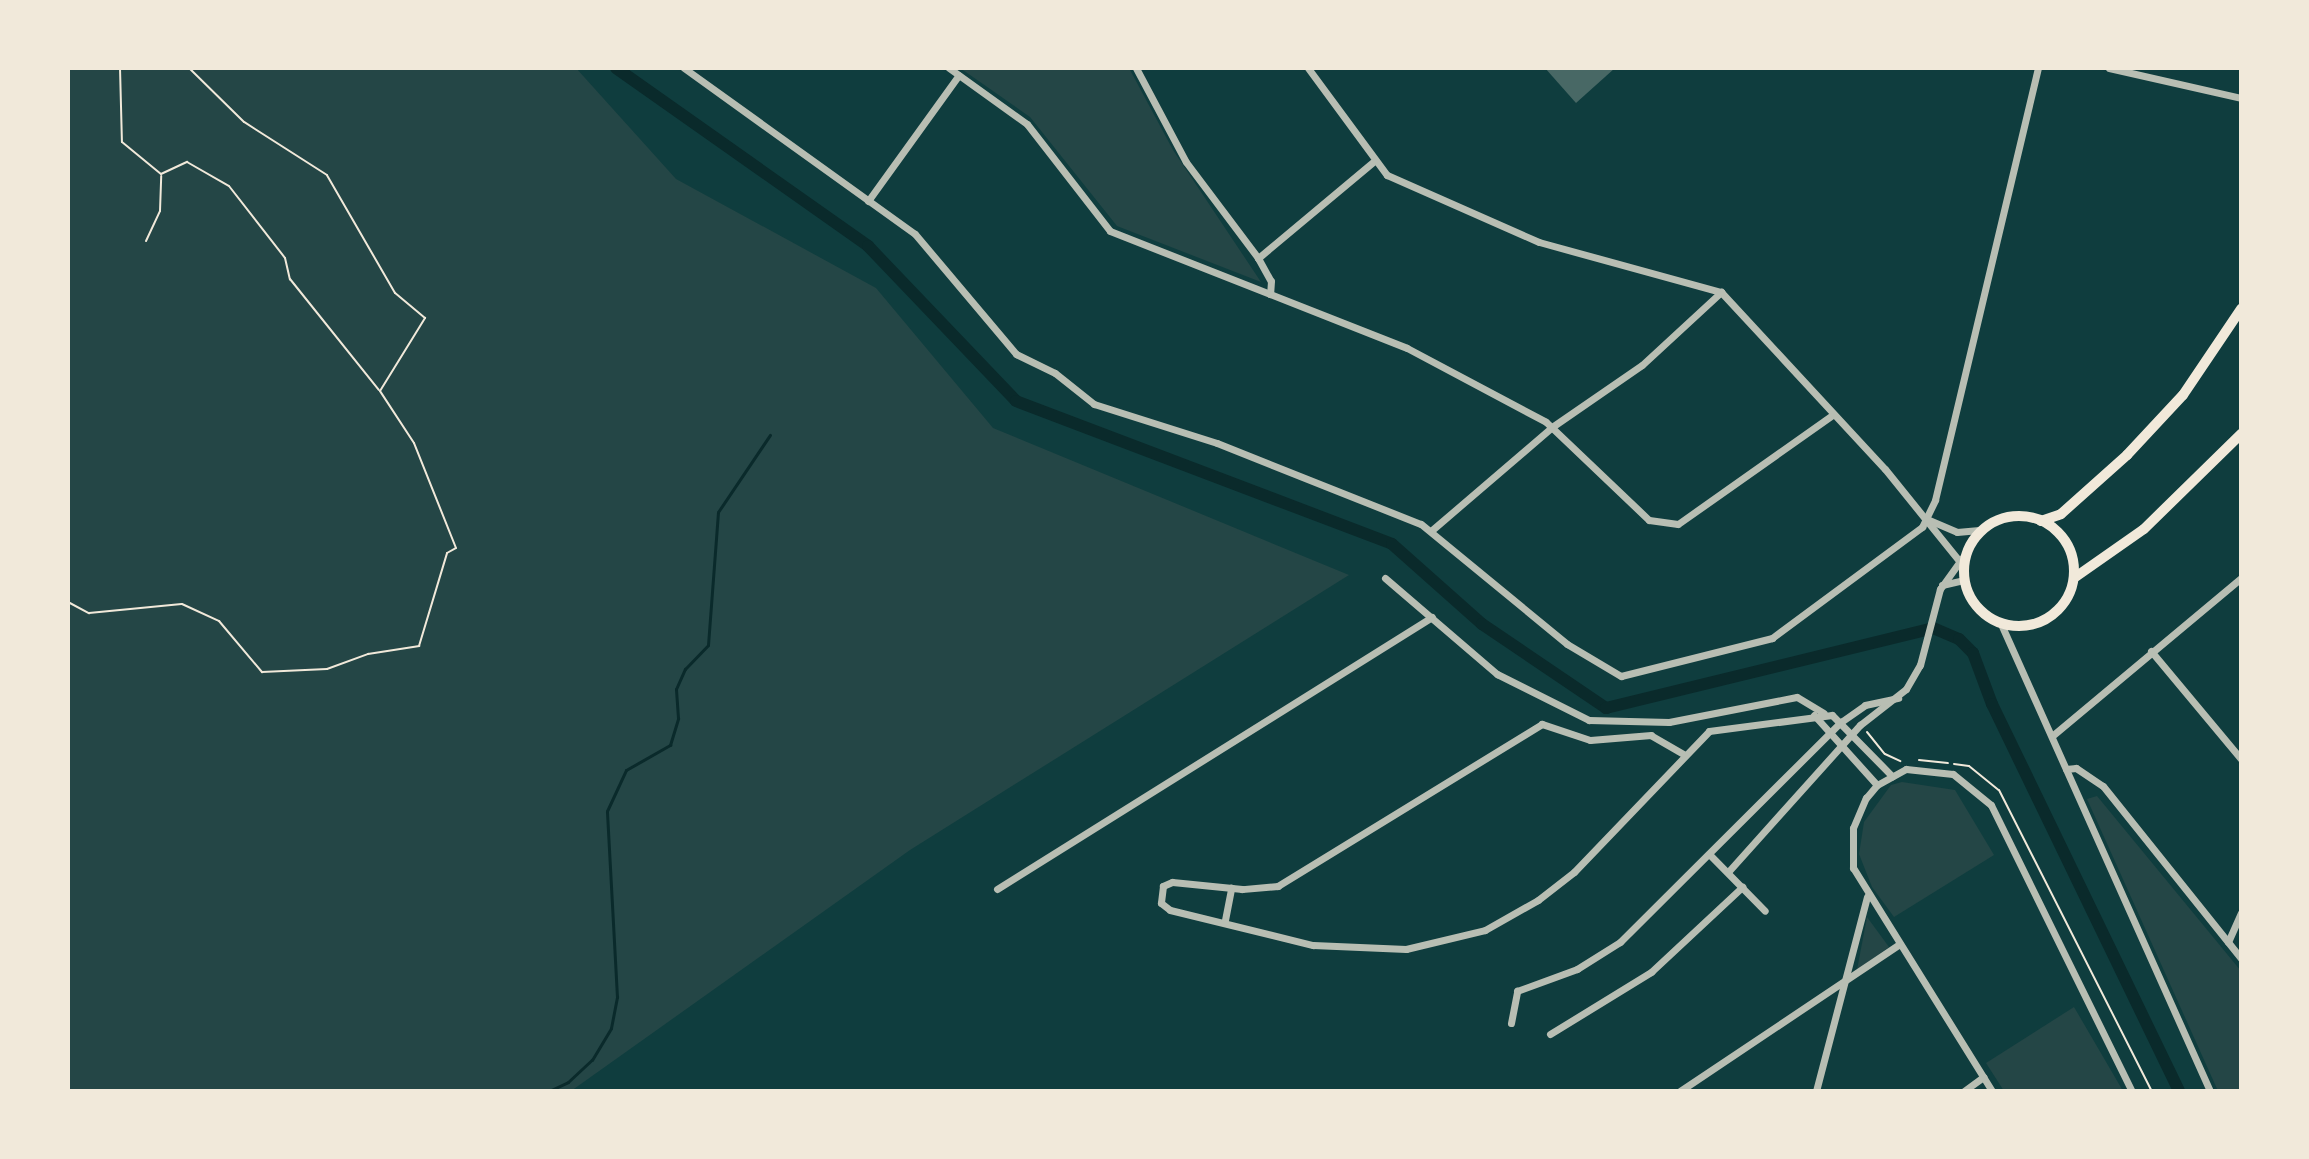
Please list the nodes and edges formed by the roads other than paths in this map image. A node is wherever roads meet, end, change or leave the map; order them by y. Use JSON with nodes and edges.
{"nodes":[{"id":1,"x":684,"y":68,"type":"edge"},
{"id":2,"x":949,"y":68,"type":"edge"},
{"id":3,"x":1136,"y":68,"type":"edge"},
{"id":4,"x":1308,"y":68,"type":"edge"},
{"id":5,"x":2038,"y":68,"type":"edge"},
{"id":6,"x":2109,"y":68,"type":"edge"},
{"id":7,"x":959,"y":75,"type":"junction"},
{"id":8,"x":2241,"y":98,"type":"edge"},
{"id":9,"x":1373,"y":162,"type":"junction"},
{"id":10,"x":868,"y":201,"type":"junction"},
{"id":11,"x":1258,"y":258,"type":"junction"},
{"id":12,"x":1721,"y":292,"type":"junction"},
{"id":13,"x":1270,"y":294,"type":"junction"},
{"id":14,"x":2241,"y":309,"type":"edge"},
{"id":15,"x":1831,"y":416,"type":"junction"},
{"id":16,"x":1552,"y":427,"type":"junction"},
{"id":17,"x":2241,"y":434,"type":"edge"},
{"id":18,"x":1927,"y":519,"type":"junction"},
{"id":19,"x":2041,"y":521,"type":"junction"},
{"id":20,"x":1432,"y":530,"type":"junction"},
{"id":21,"x":1982,"y":530,"type":"junction"},
{"id":22,"x":1957,"y":532,"type":"junction"},
{"id":23,"x":1949,"y":543,"type":"junction"},
{"id":24,"x":1961,"y":563,"type":"junction"},
{"id":25,"x":1385,"y":578,"type":"dead end"},
{"id":26,"x":2074,"y":578,"type":"junction"},
{"id":27,"x":2241,"y":578,"type":"edge"},
{"id":28,"x":1964,"y":580,"type":"junction"},
{"id":29,"x":1942,"y":585,"type":"junction"},
{"id":30,"x":1432,"y":617,"type":"junction"},
{"id":31,"x":2001,"y":624,"type":"junction"},
{"id":32,"x":2151,"y":651,"type":"junction"},
{"id":33,"x":1898,"y":698,"type":"junction"},
{"id":34,"x":1826,"y":714,"type":"junction"},
{"id":35,"x":1814,"y":715,"type":"junction"},
{"id":36,"x":1841,"y":722,"type":"junction"},
{"id":37,"x":1830,"y":733,"type":"junction"},
{"id":38,"x":1852,"y":734,"type":"junction"},
{"id":39,"x":2052,"y":736,"type":"junction"},
{"id":40,"x":1841,"y":748,"type":"junction"},
{"id":41,"x":1685,"y":755,"type":"junction"},
{"id":42,"x":2241,"y":759,"type":"edge"},
{"id":43,"x":2066,"y":769,"type":"junction"},
{"id":44,"x":1892,"y":776,"type":"junction"},
{"id":45,"x":1877,"y":785,"type":"junction"},
{"id":46,"x":1710,"y":855,"type":"junction"},
{"id":47,"x":1728,"y":872,"type":"junction"},
{"id":48,"x":1742,"y":887,"type":"junction"},
{"id":49,"x":1231,"y":888,"type":"junction"},
{"id":50,"x":997,"y":889,"type":"dead end"},
{"id":51,"x":1867,"y":897,"type":"junction"},
{"id":52,"x":1765,"y":911,"type":"dead end"},
{"id":53,"x":2241,"y":913,"type":"edge"},
{"id":54,"x":1225,"y":920,"type":"junction"},
{"id":55,"x":2228,"y":942,"type":"junction"},
{"id":56,"x":1898,"y":945,"type":"junction"},
{"id":57,"x":2241,"y":958,"type":"edge"},
{"id":58,"x":1841,"y":986,"type":"junction"},
{"id":59,"x":1511,"y":1023,"type":"dead end"},
{"id":60,"x":1550,"y":1034,"type":"dead end"},
{"id":61,"x":1983,"y":1077,"type":"junction"},
{"id":62,"x":1680,"y":1091,"type":"edge"},
{"id":63,"x":1816,"y":1091,"type":"edge"},
{"id":64,"x":1964,"y":1091,"type":"edge"},
{"id":65,"x":1992,"y":1091,"type":"edge"},
{"id":66,"x":2132,"y":1091,"type":"edge"},
{"id":67,"x":2210,"y":1091,"type":"edge"}],
"edges":[{"from":1,"to":10,"type":"street"},
{"from":2,"to":7,"type":"street"},
{"from":3,"to":11,"type":"street"},
{"from":4,"to":9,"type":"street"},
{"from":5,"to":18,"type":"street"},
{"from":6,"to":8,"type":"street"},
{"from":7,"to":10,"type":"street"},
{"from":7,"to":13,"type":"street"},
{"from":9,"to":11,"type":"street"},
{"from":9,"to":12,"type":"street"},
{"from":10,"to":20,"type":"street"},
{"from":11,"to":13,"type":"street"},
{"from":12,"to":15,"type":"street"},
{"from":12,"to":16,"type":"street"},
{"from":13,"to":16,"type":"street"},
{"from":14,"to":19,"type":"main road"},
{"from":15,"to":16,"type":"street"},
{"from":15,"to":18,"type":"street"},
{"from":16,"to":20,"type":"street"},
{"from":17,"to":26,"type":"main road"},
{"from":18,"to":20,"type":"street"},
{"from":18,"to":22,"type":"street"},
{"from":18,"to":23,"type":"street"},
{"from":19,"to":21,"type":"main road"},
{"from":19,"to":26,"type":"main road"},
{"from":21,"to":22,"type":"street"},
{"from":21,"to":24,"type":"main road"},
{"from":22,"to":23,"type":"street"},
{"from":23,"to":24,"type":"street"},
{"from":24,"to":28,"type":"main road"},
{"from":24,"to":29,"type":"street"},
{"from":25,"to":30,"type":"street"},
{"from":26,"to":31,"type":"main road"},
{"from":27,"to":32,"type":"street"},
{"from":28,"to":29,"type":"street"},
{"from":28,"to":31,"type":"main road"},
{"from":29,"to":33,"type":"street"},
{"from":30,"to":34,"type":"street"},
{"from":30,"to":50,"type":"street"},
{"from":31,"to":39,"type":"street"},
{"from":32,"to":39,"type":"street"},
{"from":32,"to":42,"type":"street"},
{"from":33,"to":36,"type":"street"},
{"from":33,"to":38,"type":"street"},
{"from":34,"to":35,"type":"street"},
{"from":34,"to":36,"type":"street"},
{"from":35,"to":37,"type":"street"},
{"from":35,"to":41,"type":"street"},
{"from":36,"to":37,"type":"street"},
{"from":36,"to":38,"type":"street"},
{"from":37,"to":40,"type":"street"},
{"from":37,"to":46,"type":"street"},
{"from":38,"to":40,"type":"street"},
{"from":38,"to":44,"type":"street"},
{"from":39,"to":43,"type":"street"},
{"from":40,"to":45,"type":"street"},
{"from":40,"to":47,"type":"street"},
{"from":41,"to":49,"type":"street"},
{"from":41,"to":54,"type":"street"},
{"from":43,"to":55,"type":"street"},
{"from":43,"to":67,"type":"street"},
{"from":44,"to":45,"type":"street"},
{"from":44,"to":66,"type":"street"},
{"from":45,"to":51,"type":"street"},
{"from":46,"to":47,"type":"street"},
{"from":46,"to":59,"type":"street"},
{"from":47,"to":48,"type":"street"},
{"from":48,"to":52,"type":"street"},
{"from":48,"to":60,"type":"street"},
{"from":49,"to":54,"type":"street"},
{"from":49,"to":54,"type":"street"},
{"from":51,"to":56,"type":"street"},
{"from":51,"to":58,"type":"street"},
{"from":53,"to":55,"type":"street"},
{"from":55,"to":57,"type":"street"},
{"from":56,"to":58,"type":"street"},
{"from":56,"to":61,"type":"street"},
{"from":58,"to":62,"type":"street"},
{"from":58,"to":63,"type":"street"},
{"from":61,"to":64,"type":"street"},
{"from":61,"to":65,"type":"street"}]}
